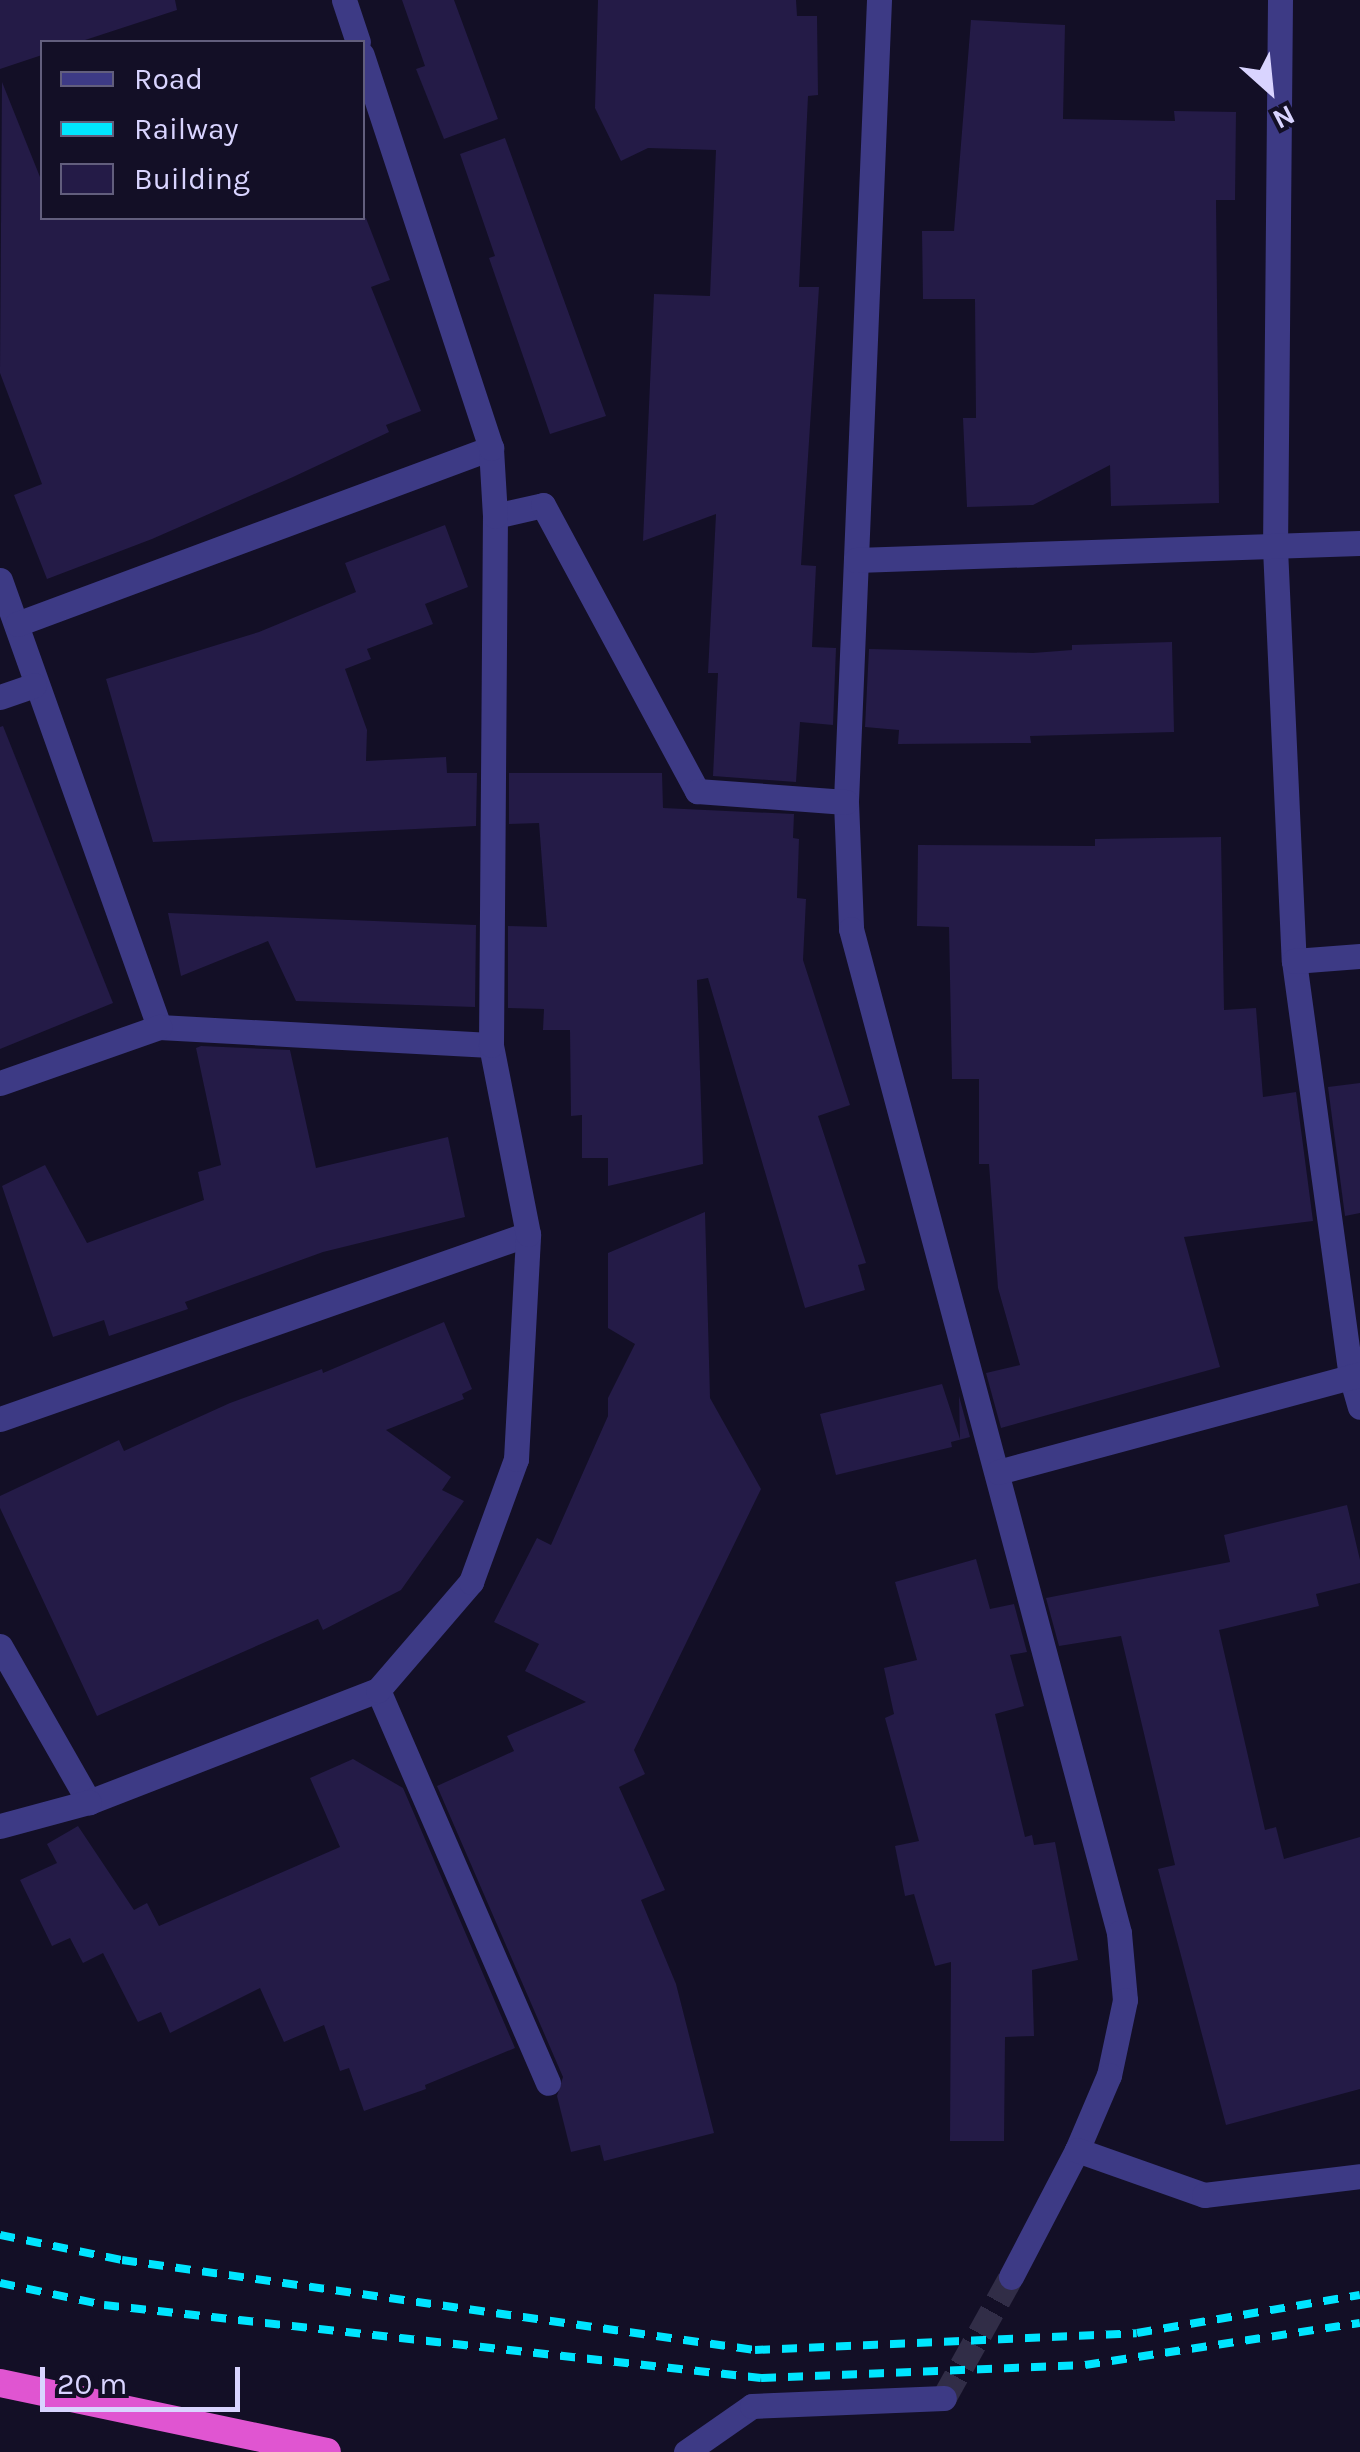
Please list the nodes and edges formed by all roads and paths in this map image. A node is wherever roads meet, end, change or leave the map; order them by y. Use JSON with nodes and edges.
{"nodes":[{"id":1,"x":344,"y":0,"type":"edge"},
{"id":2,"x":878,"y":0,"type":"edge"},
{"id":3,"x":1280,"y":0,"type":"edge"},
{"id":4,"x":357,"y":40,"type":"edge"},
{"id":5,"x":365,"y":65,"type":"edge"},
{"id":6,"x":492,"y":448,"type":"junction"},
{"id":7,"x":496,"y":516,"type":"junction"},
{"id":8,"x":1360,"y":543,"type":"edge"},
{"id":9,"x":1276,"y":548,"type":"junction"},
{"id":10,"x":856,"y":560,"type":"junction"},
{"id":11,"x":0,"y":580,"type":"edge"},
{"id":12,"x":17,"y":624,"type":"junction"},
{"id":13,"x":34,"y":685,"type":"junction"},
{"id":14,"x":0,"y":697,"type":"edge"},
{"id":15,"x":846,"y":802,"type":"junction"},
{"id":16,"x":1360,"y":956,"type":"edge"},
{"id":17,"x":1294,"y":961,"type":"junction"},
{"id":18,"x":159,"y":1027,"type":"junction"},
{"id":19,"x":491,"y":1045,"type":"junction"},
{"id":20,"x":0,"y":1083,"type":"edge"},
{"id":21,"x":528,"y":1234,"type":"junction"},
{"id":22,"x":1356,"y":1375,"type":"edge"},
{"id":23,"x":1360,"y":1407,"type":"edge"},
{"id":24,"x":0,"y":1419,"type":"edge"},
{"id":25,"x":998,"y":1472,"type":"junction"},
{"id":26,"x":0,"y":1646,"type":"edge"},
{"id":27,"x":378,"y":1690,"type":"junction"},
{"id":28,"x":90,"y":1802,"type":"junction"},
{"id":29,"x":0,"y":1826,"type":"edge"},
{"id":30,"x":548,"y":2083,"type":"dead end"},
{"id":31,"x":1077,"y":2150,"type":"junction"},
{"id":32,"x":1360,"y":2176,"type":"edge"},
{"id":33,"x":1010,"y":2277,"type":"tunnel mouth"},
{"id":34,"x":0,"y":2383,"type":"edge"},
{"id":35,"x":944,"y":2398,"type":"dead end"},
{"id":36,"x":327,"y":2452,"type":"edge"},
{"id":37,"x":686,"y":2452,"type":"edge"}],
"edges":[{"from":1,"to":4,"type":"street"},
{"from":2,"to":10,"type":"street"},
{"from":3,"to":9,"type":"street"},
{"from":5,"to":6,"type":"street"},
{"from":6,"to":7,"type":"street"},
{"from":6,"to":12,"type":"street"},
{"from":7,"to":15,"type":"street"},
{"from":7,"to":19,"type":"street"},
{"from":8,"to":9,"type":"street"},
{"from":9,"to":10,"type":"street"},
{"from":9,"to":17,"type":"street"},
{"from":10,"to":15,"type":"street"},
{"from":11,"to":12,"type":"street"},
{"from":12,"to":13,"type":"street"},
{"from":13,"to":14,"type":"street"},
{"from":13,"to":18,"type":"street"},
{"from":15,"to":25,"type":"street"},
{"from":16,"to":17,"type":"street"},
{"from":17,"to":22,"type":"street"},
{"from":18,"to":19,"type":"street"},
{"from":18,"to":20,"type":"street"},
{"from":19,"to":21,"type":"street"},
{"from":21,"to":24,"type":"street"},
{"from":21,"to":27,"type":"street"},
{"from":22,"to":23,"type":"street"},
{"from":22,"to":25,"type":"street"},
{"from":25,"to":31,"type":"street"},
{"from":26,"to":28,"type":"street"},
{"from":27,"to":28,"type":"street"},
{"from":27,"to":30,"type":"street"},
{"from":28,"to":29,"type":"street"},
{"from":31,"to":32,"type":"street"},
{"from":31,"to":33,"type":"street"},
{"from":34,"to":36,"type":"highway"},
{"from":35,"to":37,"type":"street"}]}
